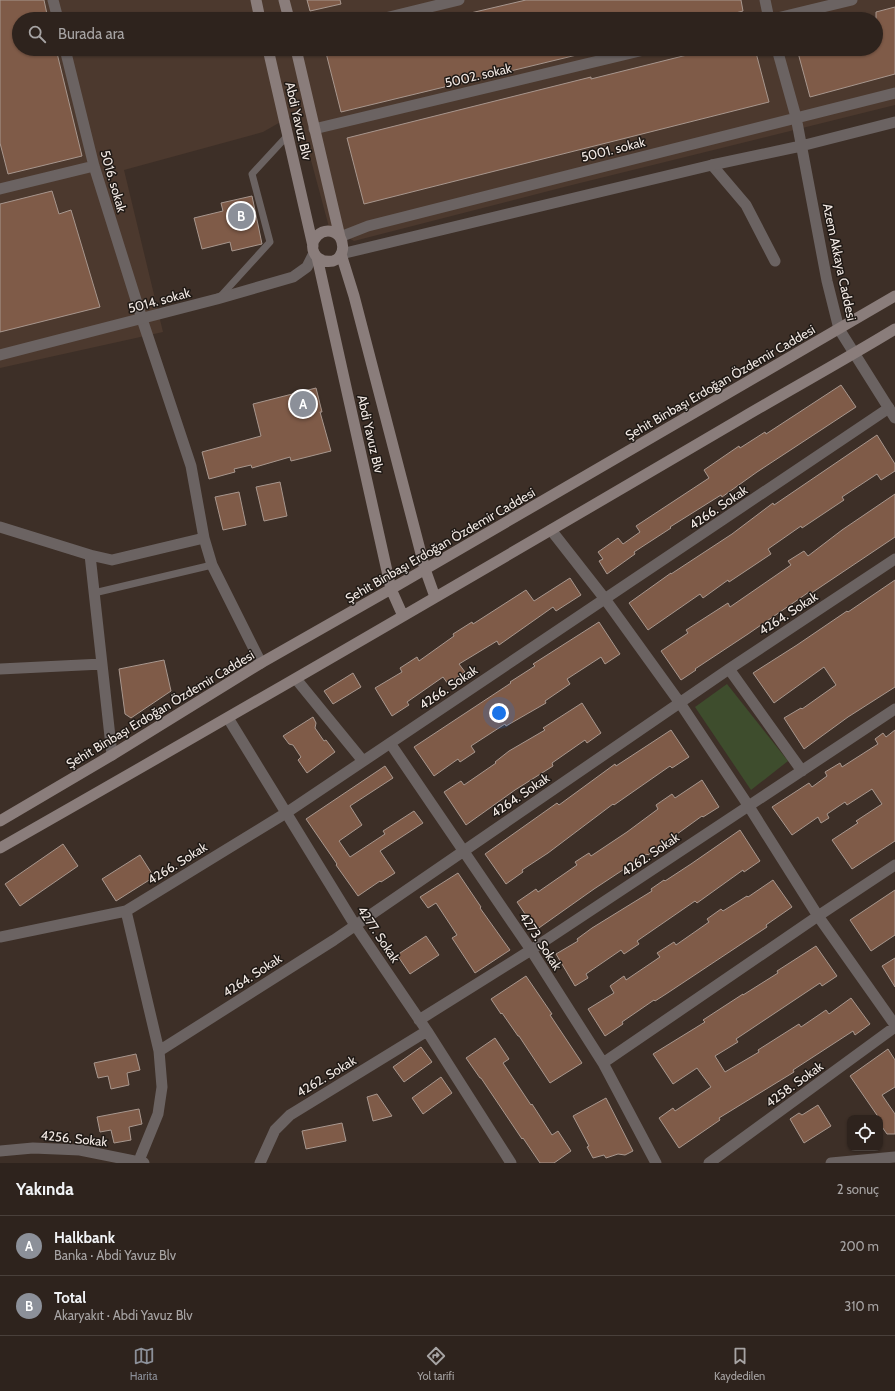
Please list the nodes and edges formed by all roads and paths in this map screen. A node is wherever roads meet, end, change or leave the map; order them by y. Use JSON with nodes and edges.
{"nodes":[{"id":1,"x":53,"y":0,"type":"edge"},
{"id":2,"x":256,"y":0,"type":"edge"},
{"id":3,"x":284,"y":0,"type":"edge"},
{"id":4,"x":459,"y":0,"type":"edge"},
{"id":5,"x":765,"y":0,"type":"edge"},
{"id":6,"x":852,"y":0,"type":"edge"},
{"id":7,"x":439,"y":2,"type":"edge"},
{"id":8,"x":56,"y":12,"type":"edge"},
{"id":9,"x":259,"y":12,"type":"edge"},
{"id":10,"x":287,"y":12,"type":"edge"},
{"id":11,"x":405,"y":12,"type":"edge"},
{"id":12,"x":768,"y":12,"type":"edge"},
{"id":13,"x":802,"y":12,"type":"edge"},
{"id":14,"x":67,"y":56,"type":"edge"},
{"id":15,"x":270,"y":56,"type":"edge"},
{"id":16,"x":298,"y":56,"type":"edge"},
{"id":17,"x":619,"y":56,"type":"edge"},
{"id":18,"x":779,"y":56,"type":"edge"},
{"id":19,"x":895,"y":93,"type":"edge"},
{"id":20,"x":796,"y":117,"type":"junction"},
{"id":21,"x":895,"y":122,"type":"edge"},
{"id":22,"x":314,"y":129,"type":"junction"},
{"id":23,"x":288,"y":135,"type":"junction"},
{"id":24,"x":801,"y":146,"type":"junction"},
{"id":25,"x":712,"y":165,"type":"junction"},
{"id":26,"x":94,"y":166,"type":"junction"},
{"id":27,"x":0,"y":189,"type":"edge"},
{"id":28,"x":340,"y":237,"type":"junction"},
{"id":29,"x":315,"y":252,"type":"junction"},
{"id":30,"x":341,"y":254,"type":"junction"},
{"id":31,"x":775,"y":261,"type":"dead end"},
{"id":32,"x":895,"y":296,"type":"edge"},
{"id":33,"x":217,"y":299,"type":"junction"},
{"id":34,"x":142,"y":320,"type":"junction"},
{"id":35,"x":840,"y":329,"type":"junction"},
{"id":36,"x":895,"y":329,"type":"edge"},
{"id":37,"x":855,"y":353,"type":"junction"},
{"id":38,"x":0,"y":355,"type":"edge"},
{"id":39,"x":892,"y":413,"type":"edge"},
{"id":40,"x":0,"y":527,"type":"edge"},
{"id":41,"x":551,"y":530,"type":"junction"},
{"id":42,"x":204,"y":538,"type":"junction"},
{"id":43,"x":90,"y":555,"type":"junction"},
{"id":44,"x":895,"y":559,"type":"edge"},
{"id":45,"x":212,"y":565,"type":"junction"},
{"id":46,"x":425,"y":569,"type":"junction"},
{"id":47,"x":391,"y":589,"type":"junction"},
{"id":48,"x":94,"y":592,"type":"junction"},
{"id":49,"x":435,"y":597,"type":"junction"},
{"id":50,"x":605,"y":599,"type":"junction"},
{"id":51,"x":403,"y":616,"type":"junction"},
{"id":52,"x":261,"y":663,"type":"junction"},
{"id":53,"x":102,"y":664,"type":"junction"},
{"id":54,"x":0,"y":669,"type":"edge"},
{"id":55,"x":729,"y":669,"type":"junction"},
{"id":56,"x":296,"y":678,"type":"junction"},
{"id":57,"x":680,"y":703,"type":"junction"},
{"id":58,"x":895,"y":709,"type":"edge"},
{"id":59,"x":228,"y":718,"type":"junction"},
{"id":60,"x":390,"y":743,"type":"junction"},
{"id":61,"x":112,"y":755,"type":"junction"},
{"id":62,"x":363,"y":761,"type":"junction"},
{"id":63,"x":802,"y":771,"type":"junction"},
{"id":64,"x":748,"y":805,"type":"junction"},
{"id":65,"x":286,"y":813,"type":"junction"},
{"id":66,"x":0,"y":821,"type":"edge"},
{"id":67,"x":0,"y":848,"type":"edge"},
{"id":68,"x":463,"y":851,"type":"junction"},
{"id":69,"x":895,"y":865,"type":"edge"},
{"id":70,"x":126,"y":911,"type":"junction"},
{"id":71,"x":818,"y":916,"type":"junction"},
{"id":72,"x":355,"y":925,"type":"junction"},
{"id":73,"x":0,"y":937,"type":"edge"},
{"id":74,"x":531,"y":950,"type":"junction"},
{"id":75,"x":419,"y":1020,"type":"junction"},
{"id":76,"x":895,"y":1026,"type":"edge"},
{"id":77,"x":427,"y":1031,"type":"junction"},
{"id":78,"x":159,"y":1051,"type":"junction"},
{"id":79,"x":603,"y":1063,"type":"junction"},
{"id":80,"x":0,"y":1150,"type":"edge"},
{"id":81,"x":895,"y":1156,"type":"edge"},
{"id":82,"x":140,"y":1162,"type":"edge"},
{"id":83,"x":260,"y":1163,"type":"edge"},
{"id":84,"x":511,"y":1163,"type":"edge"},
{"id":85,"x":656,"y":1163,"type":"edge"},
{"id":86,"x":709,"y":1163,"type":"edge"},
{"id":87,"x":831,"y":1163,"type":"edge"}],
"edges":[{"from":1,"to":8,"type":"street"},
{"from":2,"to":9,"type":"main road"},
{"from":3,"to":10,"type":"main road"},
{"from":4,"to":7,"type":"street"},
{"from":5,"to":12,"type":"street"},
{"from":6,"to":13,"type":"street"},
{"from":7,"to":11,"type":"street"},
{"from":14,"to":26,"type":"street","name":"5016. sokak"},
{"from":15,"to":23,"type":"main road","name":"Abdi Yavuz Blv"},
{"from":16,"to":22,"type":"main road","name":"Abdi Yavuz Blv"},
{"from":17,"to":22,"type":"street","name":"5002. sokak"},
{"from":18,"to":20,"type":"street","name":"Azem Akkaya Caddesi"},
{"from":19,"to":20,"type":"street","name":"5001. sokak"},
{"from":20,"to":24,"type":"street","name":"Azem Akkaya Caddesi"},
{"from":20,"to":28,"type":"street","name":"5001. sokak"},
{"from":21,"to":24,"type":"street"},
{"from":22,"to":28,"type":"main road","name":"Abdi Yavuz Blv"},
{"from":23,"to":29,"type":"main road","name":"Abdi Yavuz Blv"},
{"from":23,"to":33,"type":"lane"},
{"from":24,"to":25,"type":"street"},
{"from":24,"to":35,"type":"street","name":"Azem Akkaya Caddesi"},
{"from":25,"to":30,"type":"street"},
{"from":25,"to":31,"type":"street"},
{"from":26,"to":27,"type":"street"},
{"from":26,"to":34,"type":"street","name":"5016. sokak"},
{"from":28,"to":29,"type":"main road"},
{"from":28,"to":30,"type":"main road","name":"Abdi Yavuz Blv"},
{"from":29,"to":30,"type":"main road"},
{"from":29,"to":33,"type":"street","name":"5014. sokak"},
{"from":29,"to":47,"type":"main road","name":"Abdi Yavuz Blv"},
{"from":30,"to":46,"type":"main road","name":"Abdi Yavuz Blv"},
{"from":32,"to":35,"type":"main road","name":"Şehit Binbaşı Erdoğan Özdemir Caddesi"},
{"from":33,"to":34,"type":"street","name":"5014. sokak"},
{"from":34,"to":38,"type":"street","name":"5014. sokak"},
{"from":34,"to":42,"type":"street","name":"5016. sokak"},
{"from":35,"to":37,"type":"street","name":"Azem Akkaya Caddesi"},
{"from":35,"to":46,"type":"main road","name":"Şehit Binbaşı Erdoğan Özdemir Caddesi"},
{"from":36,"to":37,"type":"main road"},
{"from":37,"to":39,"type":"street","name":"Azem Akkaya Caddesi"},
{"from":37,"to":41,"type":"main road"},
{"from":39,"to":50,"type":"street","name":"4266. Sokak"},
{"from":40,"to":43,"type":"street"},
{"from":41,"to":49,"type":"main road"},
{"from":41,"to":50,"type":"street"},
{"from":42,"to":43,"type":"street"},
{"from":42,"to":45,"type":"street","name":"5016. sokak"},
{"from":43,"to":48,"type":"street"},
{"from":44,"to":55,"type":"street","name":"4264. Sokak"},
{"from":45,"to":48,"type":"lane"},
{"from":45,"to":52,"type":"street","name":"5016. sokak"},
{"from":46,"to":47,"type":"main road","name":"Şehit Binbaşı Erdoğan Özdemir Caddesi"},
{"from":46,"to":49,"type":"main road","name":"Abdi Yavuz Blv"},
{"from":47,"to":51,"type":"main road","name":"Abdi Yavuz Blv"},
{"from":47,"to":52,"type":"main road","name":"Şehit Binbaşı Erdoğan Özdemir Caddesi"},
{"from":48,"to":53,"type":"street"},
{"from":49,"to":51,"type":"main road"},
{"from":50,"to":57,"type":"street"},
{"from":50,"to":60,"type":"street","name":"4266. Sokak"},
{"from":51,"to":56,"type":"main road"},
{"from":52,"to":61,"type":"main road","name":"Şehit Binbaşı Erdoğan Özdemir Caddesi"},
{"from":53,"to":54,"type":"street"},
{"from":53,"to":61,"type":"street"},
{"from":55,"to":57,"type":"street","name":"4264. Sokak"},
{"from":55,"to":63,"type":"street"},
{"from":56,"to":59,"type":"main road"},
{"from":56,"to":62,"type":"street"},
{"from":57,"to":64,"type":"street"},
{"from":57,"to":68,"type":"street","name":"4264. Sokak"},
{"from":58,"to":63,"type":"street","name":"4262. Sokak"},
{"from":59,"to":65,"type":"street","name":"4277. Sokak"},
{"from":59,"to":67,"type":"main road"},
{"from":60,"to":62,"type":"street","name":"4266. Sokak"},
{"from":60,"to":68,"type":"street","name":"4273. Sokak"},
{"from":61,"to":66,"type":"main road","name":"Şehit Binbaşı Erdoğan Özdemir Caddesi"},
{"from":62,"to":65,"type":"street","name":"4266. Sokak"},
{"from":63,"to":64,"type":"street","name":"4262. Sokak"},
{"from":64,"to":71,"type":"street"},
{"from":64,"to":74,"type":"street","name":"4262. Sokak"},
{"from":65,"to":70,"type":"street","name":"4266. Sokak"},
{"from":65,"to":72,"type":"street","name":"4277. Sokak"},
{"from":68,"to":72,"type":"street","name":"4264. Sokak"},
{"from":68,"to":74,"type":"street","name":"4273. Sokak"},
{"from":69,"to":71,"type":"street"},
{"from":70,"to":73,"type":"street","name":"4266. Sokak"},
{"from":70,"to":78,"type":"street"},
{"from":71,"to":76,"type":"street"},
{"from":71,"to":79,"type":"street"},
{"from":72,"to":75,"type":"street","name":"4277. Sokak"},
{"from":72,"to":78,"type":"street","name":"4264. Sokak"},
{"from":74,"to":75,"type":"street","name":"4262. Sokak"},
{"from":74,"to":79,"type":"street","name":"4273. Sokak"},
{"from":75,"to":77,"type":"street","name":"4277. Sokak"},
{"from":76,"to":86,"type":"street","name":"4258. Sokak"},
{"from":77,"to":83,"type":"street","name":"4262. Sokak"},
{"from":77,"to":84,"type":"street","name":"4277. Sokak"},
{"from":78,"to":82,"type":"street"},
{"from":79,"to":85,"type":"street","name":"4273. Sokak"},
{"from":80,"to":82,"type":"street","name":"4256. Sokak"},
{"from":81,"to":87,"type":"street"}]}
